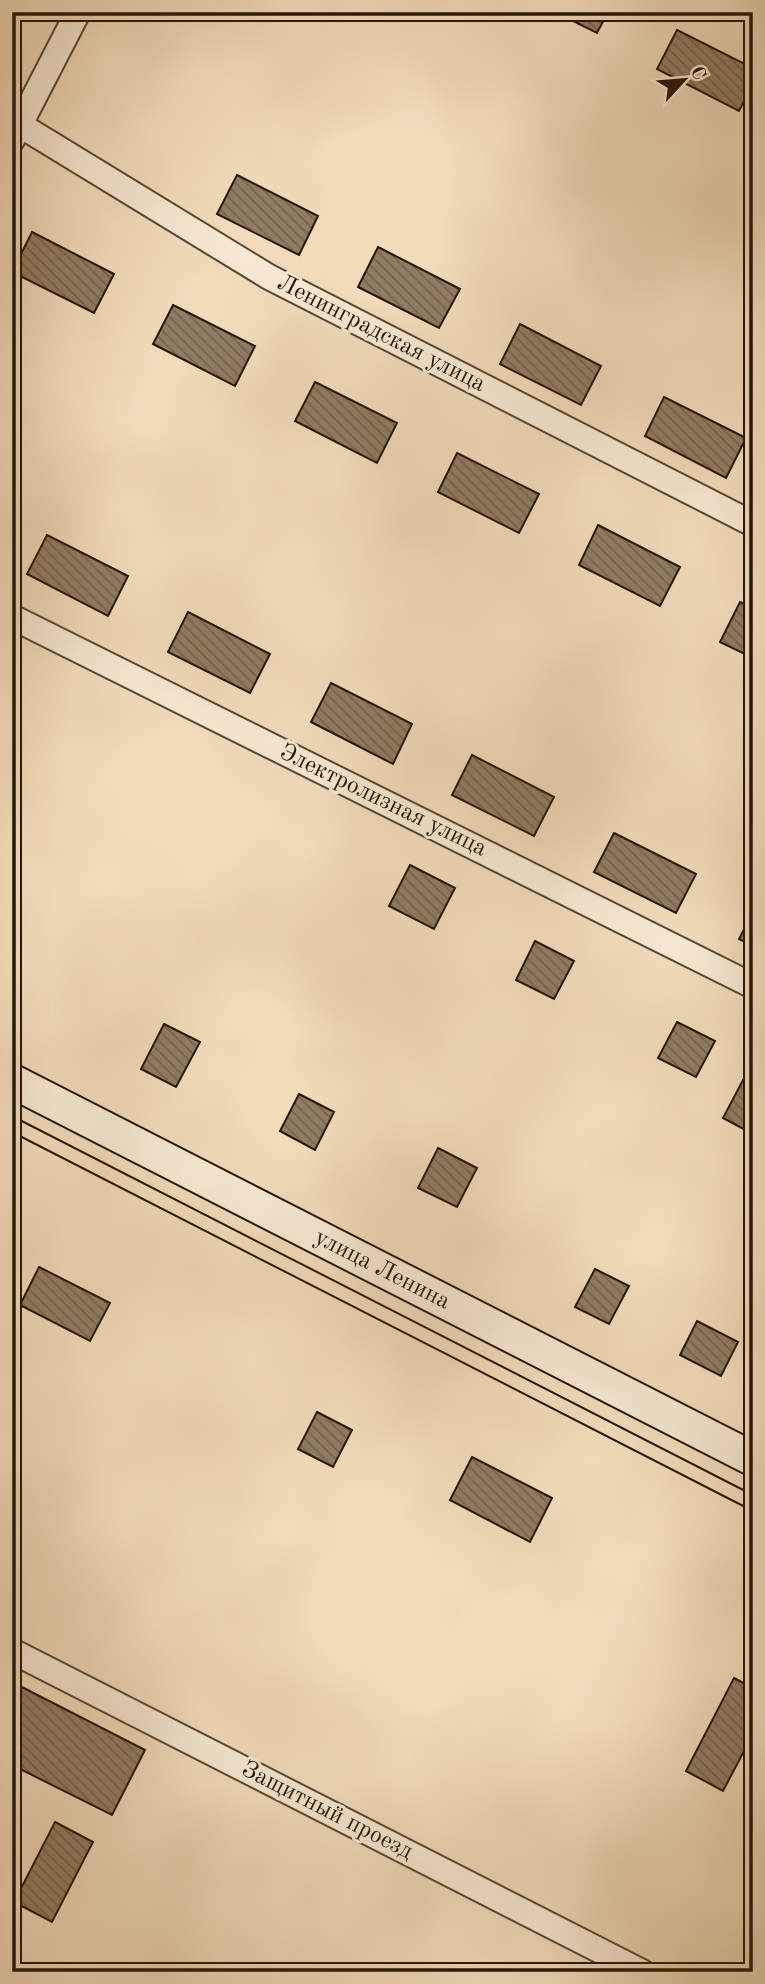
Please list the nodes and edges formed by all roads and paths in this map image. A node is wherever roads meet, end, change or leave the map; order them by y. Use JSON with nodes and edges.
{"nodes":[{"id":1,"x":78,"y":12,"type":"edge"},
{"id":2,"x":16,"y":133,"type":"edge"},
{"id":3,"x":753,"y":524,"type":"edge"},
{"id":4,"x":12,"y":617,"type":"edge"},
{"id":5,"x":753,"y":986,"type":"edge"},
{"id":6,"x":12,"y":1081,"type":"edge"},
{"id":7,"x":753,"y":1459,"type":"edge"},
{"id":8,"x":12,"y":1651,"type":"edge"},
{"id":9,"x":642,"y":1972,"type":"edge"}],
"edges":[{"from":1,"to":2,"type":"street"},
{"from":2,"to":3,"type":"street","name":"Ленинградская улица"},
{"from":4,"to":5,"type":"street","name":"Электролизная улица"},
{"from":6,"to":7,"type":"main road","name":"улица Ленина"},
{"from":8,"to":9,"type":"street","name":"Защитный проезд"}]}
